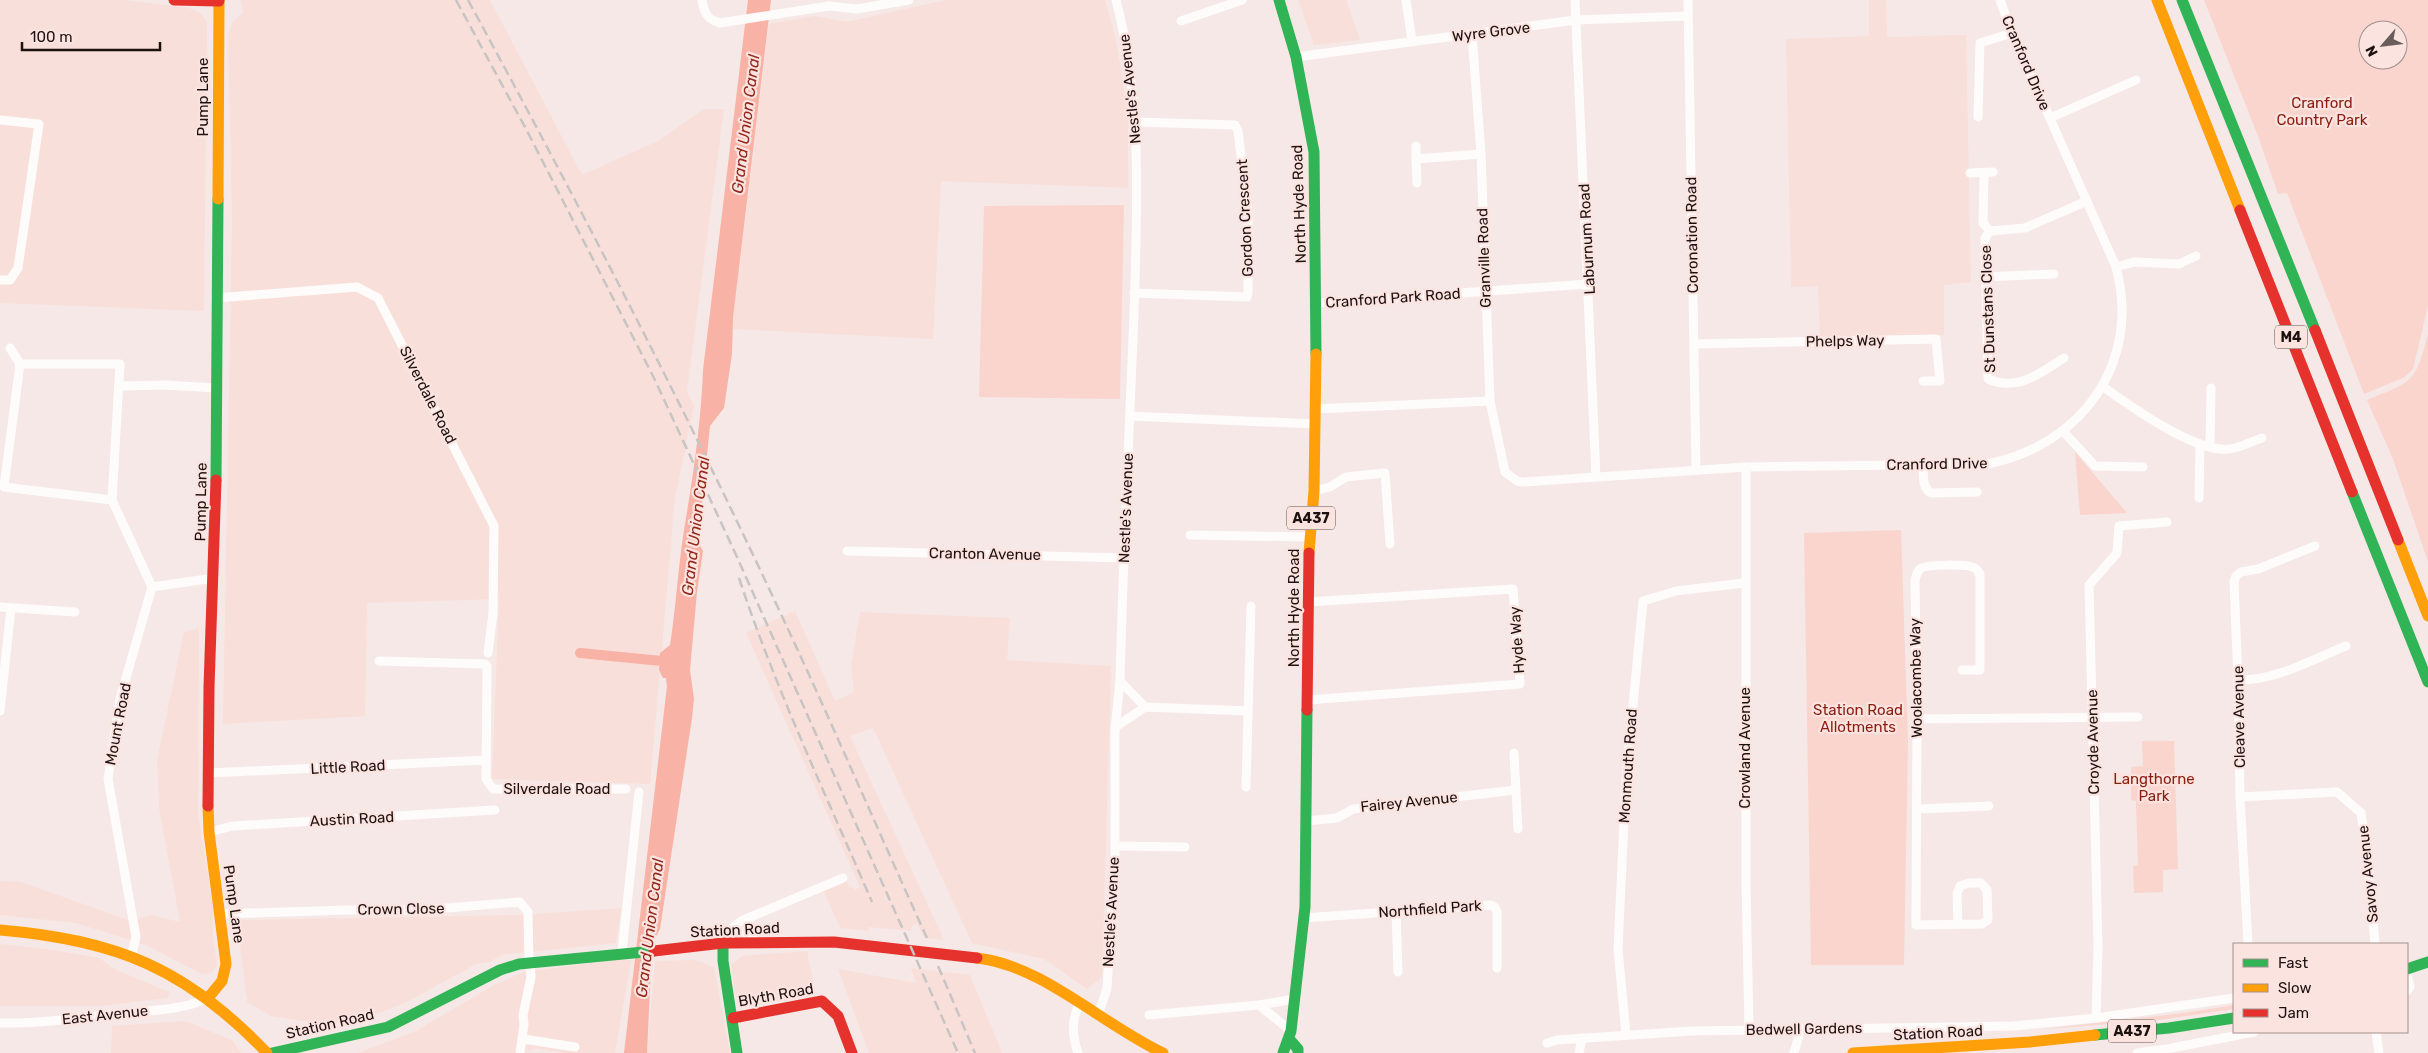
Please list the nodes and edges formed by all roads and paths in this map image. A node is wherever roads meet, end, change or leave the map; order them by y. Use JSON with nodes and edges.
{"nodes":[{"id":1,"x":174,"y":0,"type":"edge"},
{"id":2,"x":219,"y":0,"type":"edge"},
{"id":3,"x":702,"y":0,"type":"edge"},
{"id":4,"x":909,"y":0,"type":"edge"},
{"id":5,"x":1116,"y":0,"type":"edge"},
{"id":6,"x":1242,"y":0,"type":"edge"},
{"id":7,"x":1279,"y":0,"type":"edge"},
{"id":8,"x":1406,"y":0,"type":"edge"},
{"id":9,"x":1575,"y":0,"type":"edge"},
{"id":10,"x":1688,"y":0,"type":"edge"},
{"id":11,"x":2000,"y":0,"type":"edge"},
{"id":12,"x":2157,"y":0,"type":"edge"},
{"id":13,"x":2182,"y":0,"type":"edge"},
{"id":14,"x":1688,"y":16,"type":"junction"},
{"id":15,"x":1576,"y":20,"type":"junction"},
{"id":16,"x":1181,"y":21,"type":"dead end"},
{"id":17,"x":2012,"y":33,"type":"junction"},
{"id":18,"x":1472,"y":35,"type":"junction"},
{"id":19,"x":1412,"y":41,"type":"junction"},
{"id":20,"x":1296,"y":57,"type":"junction"},
{"id":21,"x":2136,"y":80,"type":"dead end"},
{"id":22,"x":1978,"y":116,"type":"dead end"},
{"id":23,"x":2050,"y":118,"type":"junction"},
{"id":24,"x":0,"y":120,"type":"edge"},
{"id":25,"x":1136,"y":122,"type":"junction"},
{"id":26,"x":1416,"y":146,"type":"dead end"},
{"id":27,"x":1481,"y":154,"type":"junction"},
{"id":28,"x":1416,"y":159,"type":"junction"},
{"id":29,"x":1970,"y":173,"type":"dead end"},
{"id":30,"x":1417,"y":183,"type":"dead end"},
{"id":31,"x":2087,"y":201,"type":"junction"},
{"id":32,"x":1990,"y":231,"type":"junction"},
{"id":33,"x":2196,"y":256,"type":"dead end"},
{"id":34,"x":2116,"y":267,"type":"junction"},
{"id":35,"x":2054,"y":274,"type":"dead end"},
{"id":36,"x":1985,"y":277,"type":"junction"},
{"id":37,"x":0,"y":280,"type":"edge"},
{"id":38,"x":1589,"y":284,"type":"junction"},
{"id":39,"x":1485,"y":292,"type":"junction"},
{"id":40,"x":1134,"y":293,"type":"junction"},
{"id":41,"x":216,"y":298,"type":"junction"},
{"id":42,"x":1316,"y":303,"type":"junction"},
{"id":43,"x":1694,"y":344,"type":"junction"},
{"id":44,"x":10,"y":348,"type":"dead end"},
{"id":45,"x":2064,"y":358,"type":"dead end"},
{"id":46,"x":20,"y":364,"type":"junction"},
{"id":47,"x":1923,"y":382,"type":"dead end"},
{"id":48,"x":120,"y":386,"type":"junction"},
{"id":49,"x":2102,"y":386,"type":"junction"},
{"id":50,"x":216,"y":388,"type":"junction"},
{"id":51,"x":2211,"y":388,"type":"dead end"},
{"id":52,"x":1490,"y":401,"type":"junction"},
{"id":53,"x":1315,"y":409,"type":"junction"},
{"id":54,"x":1130,"y":416,"type":"junction"},
{"id":55,"x":1315,"y":424,"type":"junction"},
{"id":56,"x":2064,"y":432,"type":"junction"},
{"id":57,"x":2262,"y":438,"type":"dead end"},
{"id":58,"x":2200,"y":444,"type":"junction"},
{"id":59,"x":2210,"y":446,"type":"junction"},
{"id":60,"x":1923,"y":464,"type":"junction"},
{"id":61,"x":1746,"y":467,"type":"junction"},
{"id":62,"x":2143,"y":467,"type":"dead end"},
{"id":63,"x":1696,"y":470,"type":"junction"},
{"id":64,"x":1511,"y":476,"type":"joint"},
{"id":65,"x":1596,"y":477,"type":"junction"},
{"id":66,"x":2,"y":489,"type":"edge"},
{"id":67,"x":1314,"y":491,"type":"junction"},
{"id":68,"x":1977,"y":492,"type":"dead end"},
{"id":69,"x":2198,"y":498,"type":"dead end"},
{"id":70,"x":112,"y":500,"type":"junction"},
{"id":71,"x":2167,"y":522,"type":"dead end"},
{"id":72,"x":1190,"y":535,"type":"dead end"},
{"id":73,"x":1309,"y":537,"type":"junction"},
{"id":74,"x":1390,"y":544,"type":"dead end"},
{"id":75,"x":2315,"y":546,"type":"dead end"},
{"id":76,"x":846,"y":551,"type":"dead end"},
{"id":77,"x":1124,"y":558,"type":"junction"},
{"id":78,"x":214,"y":578,"type":"junction"},
{"id":79,"x":1744,"y":583,"type":"junction"},
{"id":80,"x":152,"y":587,"type":"junction"},
{"id":81,"x":1308,"y":602,"type":"junction"},
{"id":82,"x":1251,"y":606,"type":"dead end"},
{"id":83,"x":0,"y":607,"type":"edge"},
{"id":84,"x":10,"y":608,"type":"junction"},
{"id":85,"x":75,"y":612,"type":"dead end"},
{"id":86,"x":2428,"y":616,"type":"edge"},
{"id":87,"x":2346,"y":646,"type":"dead end"},
{"id":88,"x":488,"y":654,"type":"dead end"},
{"id":89,"x":380,"y":661,"type":"dead end"},
{"id":90,"x":1962,"y":670,"type":"dead end"},
{"id":91,"x":1120,"y":680,"type":"junction"},
{"id":92,"x":2238,"y":680,"type":"junction"},
{"id":93,"x":2428,"y":682,"type":"edge"},
{"id":94,"x":1308,"y":700,"type":"junction"},
{"id":95,"x":1145,"y":707,"type":"junction"},
{"id":96,"x":0,"y":711,"type":"edge"},
{"id":97,"x":1248,"y":711,"type":"junction"},
{"id":98,"x":2138,"y":717,"type":"dead end"},
{"id":99,"x":2092,"y":718,"type":"junction"},
{"id":100,"x":1917,"y":719,"type":"junction"},
{"id":101,"x":1117,"y":726,"type":"junction"},
{"id":102,"x":1514,"y":753,"type":"dead end"},
{"id":103,"x":486,"y":760,"type":"junction"},
{"id":104,"x":209,"y":774,"type":"junction"},
{"id":105,"x":1246,"y":787,"type":"dead end"},
{"id":106,"x":626,"y":789,"type":"dead end"},
{"id":107,"x":1515,"y":790,"type":"junction"},
{"id":108,"x":639,"y":792,"type":"dead end"},
{"id":109,"x":2240,"y":796,"type":"junction"},
{"id":110,"x":1989,"y":806,"type":"dead end"},
{"id":111,"x":1918,"y":809,"type":"junction"},
{"id":112,"x":495,"y":810,"type":"dead end"},
{"id":113,"x":1306,"y":821,"type":"junction"},
{"id":114,"x":1518,"y":830,"type":"dead end"},
{"id":115,"x":209,"y":832,"type":"junction"},
{"id":116,"x":1115,"y":846,"type":"junction"},
{"id":117,"x":1185,"y":847,"type":"dead end"},
{"id":118,"x":844,"y":878,"type":"dead end"},
{"id":119,"x":1396,"y":912,"type":"junction"},
{"id":120,"x":220,"y":914,"type":"junction"},
{"id":121,"x":750,"y":917,"type":"junction"},
{"id":122,"x":1304,"y":918,"type":"junction"},
{"id":123,"x":1958,"y":924,"type":"junction"},
{"id":124,"x":0,"y":930,"type":"edge"},
{"id":125,"x":756,"y":942,"type":"junction"},
{"id":126,"x":723,"y":943,"type":"junction"},
{"id":127,"x":2248,"y":943,"type":"edge"},
{"id":128,"x":2375,"y":943,"type":"edge"},
{"id":129,"x":627,"y":952,"type":"junction"},
{"id":130,"x":131,"y":957,"type":"junction"},
{"id":131,"x":529,"y":962,"type":"junction"},
{"id":132,"x":2428,"y":962,"type":"edge"},
{"id":133,"x":1497,"y":968,"type":"dead end"},
{"id":134,"x":2408,"y":969,"type":"edge"},
{"id":135,"x":1398,"y":972,"type":"dead end"},
{"id":136,"x":208,"y":998,"type":"junction"},
{"id":137,"x":2233,"y":998,"type":"edge"},
{"id":138,"x":1295,"y":999,"type":"junction"},
{"id":139,"x":1080,"y":1003,"type":"junction"},
{"id":140,"x":1259,"y":1005,"type":"junction"},
{"id":141,"x":1098,"y":1015,"type":"junction"},
{"id":142,"x":1149,"y":1015,"type":"dead end"},
{"id":143,"x":733,"y":1018,"type":"junction"},
{"id":144,"x":2096,"y":1018,"type":"junction"},
{"id":145,"x":2233,"y":1018,"type":"edge"},
{"id":146,"x":0,"y":1023,"type":"edge"},
{"id":147,"x":1801,"y":1028,"type":"junction"},
{"id":148,"x":1749,"y":1029,"type":"junction"},
{"id":149,"x":2249,"y":1033,"type":"edge"},
{"id":150,"x":2376,"y":1033,"type":"edge"},
{"id":151,"x":1626,"y":1035,"type":"junction"},
{"id":152,"x":1290,"y":1036,"type":"junction"},
{"id":153,"x":1582,"y":1038,"type":"junction"},
{"id":154,"x":523,"y":1039,"type":"junction"},
{"id":155,"x":1547,"y":1043,"type":"dead end"},
{"id":156,"x":575,"y":1047,"type":"dead end"},
{"id":157,"x":2016,"y":1048,"type":"edge"},
{"id":158,"x":267,"y":1053,"type":"edge"},
{"id":159,"x":272,"y":1053,"type":"edge"},
{"id":160,"x":520,"y":1053,"type":"edge"},
{"id":161,"x":737,"y":1053,"type":"edge"},
{"id":162,"x":852,"y":1053,"type":"edge"},
{"id":163,"x":1078,"y":1053,"type":"edge"},
{"id":164,"x":1163,"y":1053,"type":"edge"},
{"id":165,"x":1284,"y":1053,"type":"edge"},
{"id":166,"x":1298,"y":1053,"type":"edge"},
{"id":167,"x":1579,"y":1053,"type":"edge"},
{"id":168,"x":1794,"y":1053,"type":"edge"},
{"id":169,"x":1853,"y":1053,"type":"edge"},
{"id":170,"x":2137,"y":1053,"type":"edge"},
{"id":171,"x":2379,"y":1053,"type":"edge"}],
"edges":[{"from":1,"to":2,"type":"main road"},
{"from":2,"to":41,"type":"main road","name":"Pump Lane"},
{"from":3,"to":4,"type":"street"},
{"from":5,"to":25,"type":"street","name":"Nestle's Avenue"},
{"from":6,"to":16,"type":"street"},
{"from":7,"to":20,"type":"main road","name":"North Hyde Road","number":"A437"},
{"from":8,"to":19,"type":"street"},
{"from":9,"to":15,"type":"street","name":"Laburnum Road"},
{"from":10,"to":14,"type":"street","name":"Coronation Road"},
{"from":11,"to":17,"type":"street","name":"Cranford Drive"},
{"from":12,"to":93,"type":"main road","number":"M4"},
{"from":13,"to":86,"type":"main road","number":"M4"},
{"from":14,"to":15,"type":"street","name":"Wyre Grove"},
{"from":14,"to":43,"type":"street","name":"Coronation Road"},
{"from":15,"to":18,"type":"street","name":"Wyre Grove"},
{"from":15,"to":38,"type":"street","name":"Laburnum Road"},
{"from":17,"to":22,"type":"street"},
{"from":17,"to":23,"type":"street","name":"Cranford Drive"},
{"from":18,"to":19,"type":"street","name":"Wyre Grove"},
{"from":18,"to":27,"type":"street","name":"Granville Road"},
{"from":19,"to":20,"type":"street","name":"Wyre Grove"},
{"from":20,"to":42,"type":"main road","name":"North Hyde Road","number":"A437"},
{"from":21,"to":23,"type":"street"},
{"from":23,"to":31,"type":"street","name":"Cranford Drive"},
{"from":24,"to":37,"type":"street"},
{"from":25,"to":40,"type":"street","name":"Nestle's Avenue"},
{"from":25,"to":40,"type":"street","name":"Gordon Crescent"},
{"from":26,"to":28,"type":"street"},
{"from":27,"to":28,"type":"street"},
{"from":27,"to":39,"type":"street","name":"Granville Road"},
{"from":28,"to":30,"type":"street"},
{"from":29,"to":32,"type":"street"},
{"from":31,"to":32,"type":"street","name":"St Dunstans Close"},
{"from":31,"to":34,"type":"street","name":"Cranford Drive"},
{"from":32,"to":36,"type":"street","name":"St Dunstans Close"},
{"from":33,"to":34,"type":"street"},
{"from":34,"to":49,"type":"street","name":"Cranford Drive"},
{"from":35,"to":36,"type":"street"},
{"from":36,"to":45,"type":"street","name":"St Dunstans Close"},
{"from":38,"to":39,"type":"street","name":"Cranford Park Road"},
{"from":38,"to":65,"type":"street","name":"Laburnum Road"},
{"from":39,"to":42,"type":"street","name":"Cranford Park Road"},
{"from":39,"to":52,"type":"street","name":"Granville Road"},
{"from":40,"to":54,"type":"street","name":"Nestle's Avenue"},
{"from":41,"to":50,"type":"main road","name":"Pump Lane"},
{"from":41,"to":88,"type":"street","name":"Silverdale Road"},
{"from":42,"to":53,"type":"main road","name":"North Hyde Road","number":"A437"},
{"from":43,"to":47,"type":"street","name":"Phelps Way"},
{"from":43,"to":63,"type":"street","name":"Coronation Road"},
{"from":44,"to":46,"type":"street"},
{"from":46,"to":48,"type":"street"},
{"from":46,"to":66,"type":"street"},
{"from":48,"to":50,"type":"street"},
{"from":48,"to":70,"type":"street"},
{"from":49,"to":56,"type":"street","name":"Cranford Drive"},
{"from":49,"to":58,"type":"street"},
{"from":50,"to":78,"type":"main road","name":"Pump Lane"},
{"from":51,"to":59,"type":"street"},
{"from":52,"to":53,"type":"street"},
{"from":52,"to":64,"type":"street","name":"Granville Road"},
{"from":53,"to":55,"type":"main road","name":"North Hyde Road","number":"A437"},
{"from":54,"to":55,"type":"street"},
{"from":54,"to":77,"type":"street","name":"Nestle's Avenue"},
{"from":55,"to":67,"type":"main road","name":"North Hyde Road","number":"A437"},
{"from":56,"to":60,"type":"street","name":"Cranford Drive"},
{"from":56,"to":62,"type":"street"},
{"from":57,"to":59,"type":"street"},
{"from":58,"to":59,"type":"street"},
{"from":58,"to":69,"type":"street"},
{"from":60,"to":61,"type":"street","name":"Cranford Drive"},
{"from":60,"to":68,"type":"street"},
{"from":61,"to":63,"type":"street","name":"Cranford Drive"},
{"from":61,"to":79,"type":"street","name":"Crowland Avenue"},
{"from":63,"to":65,"type":"street","name":"Cranford Drive"},
{"from":64,"to":65,"type":"street","name":"Cranford Drive"},
{"from":66,"to":70,"type":"street"},
{"from":67,"to":73,"type":"main road","name":"North Hyde Road","number":"A437"},
{"from":67,"to":74,"type":"street"},
{"from":70,"to":80,"type":"street"},
{"from":71,"to":99,"type":"street","name":"Croyde Avenue"},
{"from":72,"to":73,"type":"street"},
{"from":73,"to":81,"type":"main road","name":"North Hyde Road","number":"A437"},
{"from":75,"to":92,"type":"street","name":"Cleave Avenue"},
{"from":76,"to":77,"type":"street","name":"Cranton Avenue"},
{"from":77,"to":91,"type":"street","name":"Nestle's Avenue"},
{"from":78,"to":80,"type":"street"},
{"from":78,"to":104,"type":"main road","name":"Pump Lane"},
{"from":79,"to":148,"type":"street","name":"Crowland Avenue"},
{"from":79,"to":151,"type":"street","name":"Monmouth Road"},
{"from":80,"to":130,"type":"street","name":"Mount Road"},
{"from":81,"to":94,"type":"main road","name":"North Hyde Road","number":"A437"},
{"from":81,"to":94,"type":"street","name":"Hyde Way"},
{"from":82,"to":97,"type":"street"},
{"from":83,"to":84,"type":"street"},
{"from":84,"to":85,"type":"street"},
{"from":84,"to":96,"type":"street"},
{"from":87,"to":92,"type":"street"},
{"from":89,"to":103,"type":"street","name":"Silverdale Road"},
{"from":90,"to":100,"type":"street","name":"Woolacombe Way"},
{"from":91,"to":95,"type":"street"},
{"from":91,"to":101,"type":"street","name":"Nestle's Avenue"},
{"from":92,"to":109,"type":"street","name":"Cleave Avenue"},
{"from":94,"to":113,"type":"main road","name":"North Hyde Road","number":"A437"},
{"from":95,"to":97,"type":"street"},
{"from":95,"to":101,"type":"street"},
{"from":97,"to":105,"type":"street"},
{"from":98,"to":99,"type":"street"},
{"from":99,"to":100,"type":"street"},
{"from":99,"to":144,"type":"street","name":"Croyde Avenue"},
{"from":100,"to":111,"type":"street","name":"Woolacombe Way"},
{"from":101,"to":116,"type":"street","name":"Nestle's Avenue"},
{"from":102,"to":107,"type":"street"},
{"from":103,"to":104,"type":"street","name":"Little Road"},
{"from":103,"to":106,"type":"street","name":"Silverdale Road"},
{"from":104,"to":115,"type":"main road","name":"Pump Lane"},
{"from":107,"to":113,"type":"street","name":"Fairey Avenue"},
{"from":107,"to":114,"type":"street"},
{"from":108,"to":129,"type":"street"},
{"from":109,"to":127,"type":"street","name":"Cleave Avenue"},
{"from":109,"to":128,"type":"street","name":"Savoy Avenue"},
{"from":110,"to":111,"type":"street"},
{"from":111,"to":123,"type":"street","name":"Woolacombe Way"},
{"from":112,"to":115,"type":"street","name":"Austin Road"},
{"from":113,"to":122,"type":"main road","name":"North Hyde Road","number":"A437"},
{"from":115,"to":120,"type":"main road","name":"Pump Lane"},
{"from":116,"to":117,"type":"street"},
{"from":116,"to":141,"type":"street","name":"Nestle's Avenue"},
{"from":118,"to":121,"type":"street"},
{"from":119,"to":122,"type":"street","name":"Northfield Park"},
{"from":119,"to":133,"type":"street","name":"Northfield Park"},
{"from":119,"to":135,"type":"street"},
{"from":120,"to":131,"type":"street","name":"Crown Close"},
{"from":120,"to":136,"type":"main road","name":"Pump Lane"},
{"from":121,"to":125,"type":"street"},
{"from":121,"to":126,"type":"street"},
{"from":122,"to":138,"type":"main road","name":"North Hyde Road","number":"A437"},
{"from":123,"to":123,"type":"street","name":"Woolacombe Way"},
{"from":124,"to":130,"type":"main road"},
{"from":125,"to":126,"type":"main road","name":"Station Road"},
{"from":125,"to":139,"type":"main road","name":"Station Road"},
{"from":126,"to":129,"type":"main road","name":"Station Road"},
{"from":126,"to":143,"type":"main road"},
{"from":129,"to":131,"type":"main road","name":"Station Road"},
{"from":130,"to":136,"type":"main road"},
{"from":131,"to":154,"type":"street"},
{"from":131,"to":159,"type":"main road","name":"Station Road"},
{"from":132,"to":134,"type":"main road"},
{"from":136,"to":146,"type":"street","name":"East Avenue"},
{"from":136,"to":158,"type":"main road"},
{"from":137,"to":144,"type":"street","name":"Bedwell Gardens"},
{"from":138,"to":140,"type":"street"},
{"from":138,"to":152,"type":"main road","name":"North Hyde Road","number":"A437"},
{"from":139,"to":141,"type":"main road","name":"Station Road"},
{"from":139,"to":163,"type":"street"},
{"from":140,"to":142,"type":"street"},
{"from":140,"to":152,"type":"street"},
{"from":141,"to":164,"type":"main road","name":"Station Road"},
{"from":143,"to":161,"type":"main road"},
{"from":143,"to":162,"type":"main road","name":"Blyth Road"},
{"from":144,"to":147,"type":"street","name":"Bedwell Gardens"},
{"from":145,"to":157,"type":"main road","number":"A437"},
{"from":147,"to":148,"type":"street","name":"Bedwell Gardens"},
{"from":147,"to":168,"type":"street"},
{"from":148,"to":151,"type":"street","name":"Bedwell Gardens"},
{"from":149,"to":170,"type":"street"},
{"from":150,"to":171,"type":"street"},
{"from":151,"to":153,"type":"street","name":"Bedwell Gardens"},
{"from":152,"to":165,"type":"main road","name":"North Hyde Road","number":"A437"},
{"from":152,"to":166,"type":"main road"},
{"from":153,"to":155,"type":"street","name":"Bedwell Gardens"},
{"from":153,"to":167,"type":"street"},
{"from":154,"to":156,"type":"street"},
{"from":154,"to":160,"type":"street"},
{"from":157,"to":169,"type":"main road","name":"Station Road","number":"A437"}]}
